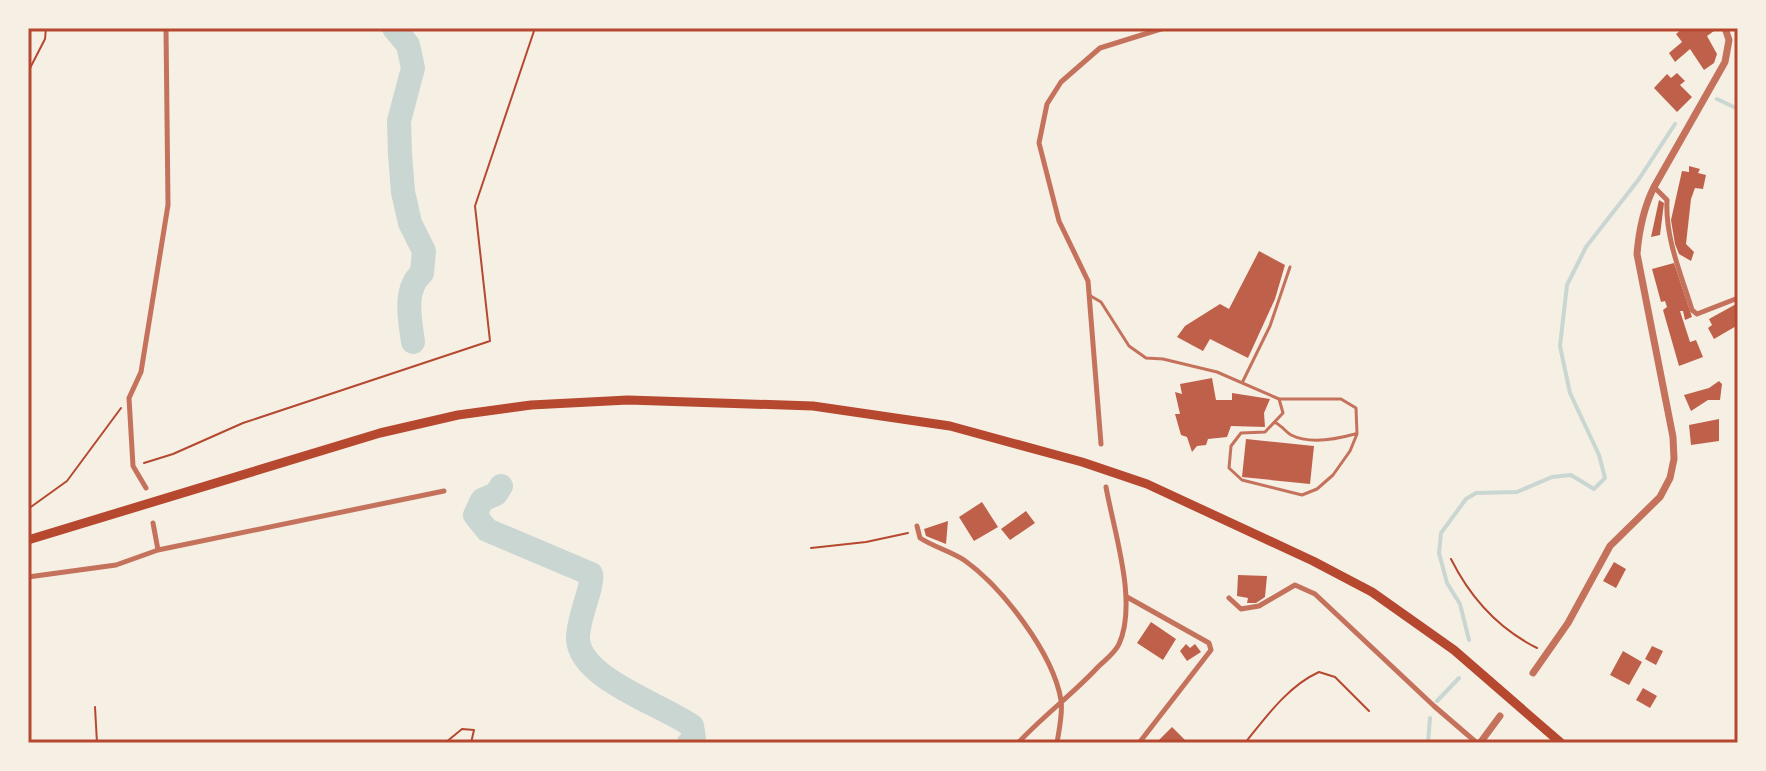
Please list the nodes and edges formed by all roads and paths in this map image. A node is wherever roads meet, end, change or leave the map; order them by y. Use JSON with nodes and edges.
{"nodes":[{"id":1,"x":46,"y":28,"type":"edge"},
{"id":2,"x":166,"y":28,"type":"edge"},
{"id":3,"x":535,"y":28,"type":"edge"},
{"id":4,"x":1164,"y":28,"type":"edge"},
{"id":5,"x":1725,"y":28,"type":"edge"},
{"id":6,"x":28,"y":72,"type":"edge"},
{"id":7,"x":1654,"y":187,"type":"junction"},
{"id":8,"x":1290,"y":267,"type":"dead end"},
{"id":9,"x":1089,"y":295,"type":"junction"},
{"id":10,"x":1738,"y":298,"type":"edge"},
{"id":11,"x":1242,"y":383,"type":"junction"},
{"id":12,"x":129,"y":398,"type":"junction"},
{"id":13,"x":1279,"y":399,"type":"junction"},
{"id":14,"x":1276,"y":423,"type":"junction"},
{"id":15,"x":1357,"y":434,"type":"junction"},
{"id":16,"x":1101,"y":444,"type":"dead end"},
{"id":17,"x":133,"y":466,"type":"junction"},
{"id":18,"x":1106,"y":487,"type":"dead end"},
{"id":19,"x":146,"y":488,"type":"dead end"},
{"id":20,"x":444,"y":491,"type":"dead end"},
{"id":21,"x":28,"y":509,"type":"edge"},
{"id":22,"x":153,"y":523,"type":"dead end"},
{"id":23,"x":917,"y":526,"type":"dead end"},
{"id":24,"x":920,"y":538,"type":"junction"},
{"id":25,"x":28,"y":540,"type":"edge"},
{"id":26,"x":811,"y":548,"type":"dead end"},
{"id":27,"x":158,"y":550,"type":"junction"},
{"id":28,"x":1451,"y":559,"type":"dead end"},
{"id":29,"x":28,"y":577,"type":"edge"},
{"id":30,"x":1127,"y":597,"type":"junction"},
{"id":31,"x":1229,"y":598,"type":"dead end"},
{"id":32,"x":1551,"y":647,"type":"junction"},
{"id":33,"x":1533,"y":673,"type":"dead end"},
{"id":34,"x":1061,"y":702,"type":"junction"},
{"id":35,"x":95,"y":707,"type":"dead end"},
{"id":36,"x":1369,"y":711,"type":"dead end"},
{"id":37,"x":1500,"y":716,"type":"dead end"},
{"id":38,"x":97,"y":743,"type":"edge"},
{"id":39,"x":445,"y":743,"type":"edge"},
{"id":40,"x":471,"y":743,"type":"edge"},
{"id":41,"x":1018,"y":743,"type":"edge"},
{"id":42,"x":1057,"y":743,"type":"edge"},
{"id":43,"x":1139,"y":743,"type":"edge"},
{"id":44,"x":1245,"y":743,"type":"edge"},
{"id":45,"x":1479,"y":743,"type":"edge"},
{"id":46,"x":1561,"y":743,"type":"edge"}],
"edges":[{"from":1,"to":6,"type":"path"},
{"from":2,"to":12,"type":"street"},
{"from":3,"to":17,"type":"path"},
{"from":4,"to":9,"type":"street"},
{"from":5,"to":7,"type":"street"},
{"from":7,"to":10,"type":"street"},
{"from":7,"to":32,"type":"street"},
{"from":8,"to":11,"type":"lane"},
{"from":9,"to":11,"type":"lane"},
{"from":9,"to":16,"type":"street"},
{"from":11,"to":13,"type":"lane"},
{"from":12,"to":17,"type":"street"},
{"from":12,"to":21,"type":"path"},
{"from":13,"to":14,"type":"lane"},
{"from":13,"to":15,"type":"lane"},
{"from":14,"to":15,"type":"lane"},
{"from":14,"to":15,"type":"lane"},
{"from":17,"to":19,"type":"street"},
{"from":18,"to":30,"type":"street"},
{"from":20,"to":27,"type":"street"},
{"from":22,"to":27,"type":"street"},
{"from":23,"to":24,"type":"street"},
{"from":24,"to":26,"type":"path"},
{"from":24,"to":34,"type":"street"},
{"from":25,"to":46,"type":"highway"},
{"from":27,"to":29,"type":"street"},
{"from":28,"to":32,"type":"path"},
{"from":30,"to":34,"type":"street"},
{"from":30,"to":43,"type":"street"},
{"from":31,"to":45,"type":"street"},
{"from":32,"to":33,"type":"street"},
{"from":34,"to":41,"type":"street"},
{"from":34,"to":42,"type":"street"},
{"from":35,"to":38,"type":"path"},
{"from":36,"to":44,"type":"path"},
{"from":37,"to":45,"type":"street"},
{"from":39,"to":40,"type":"path"}]}
